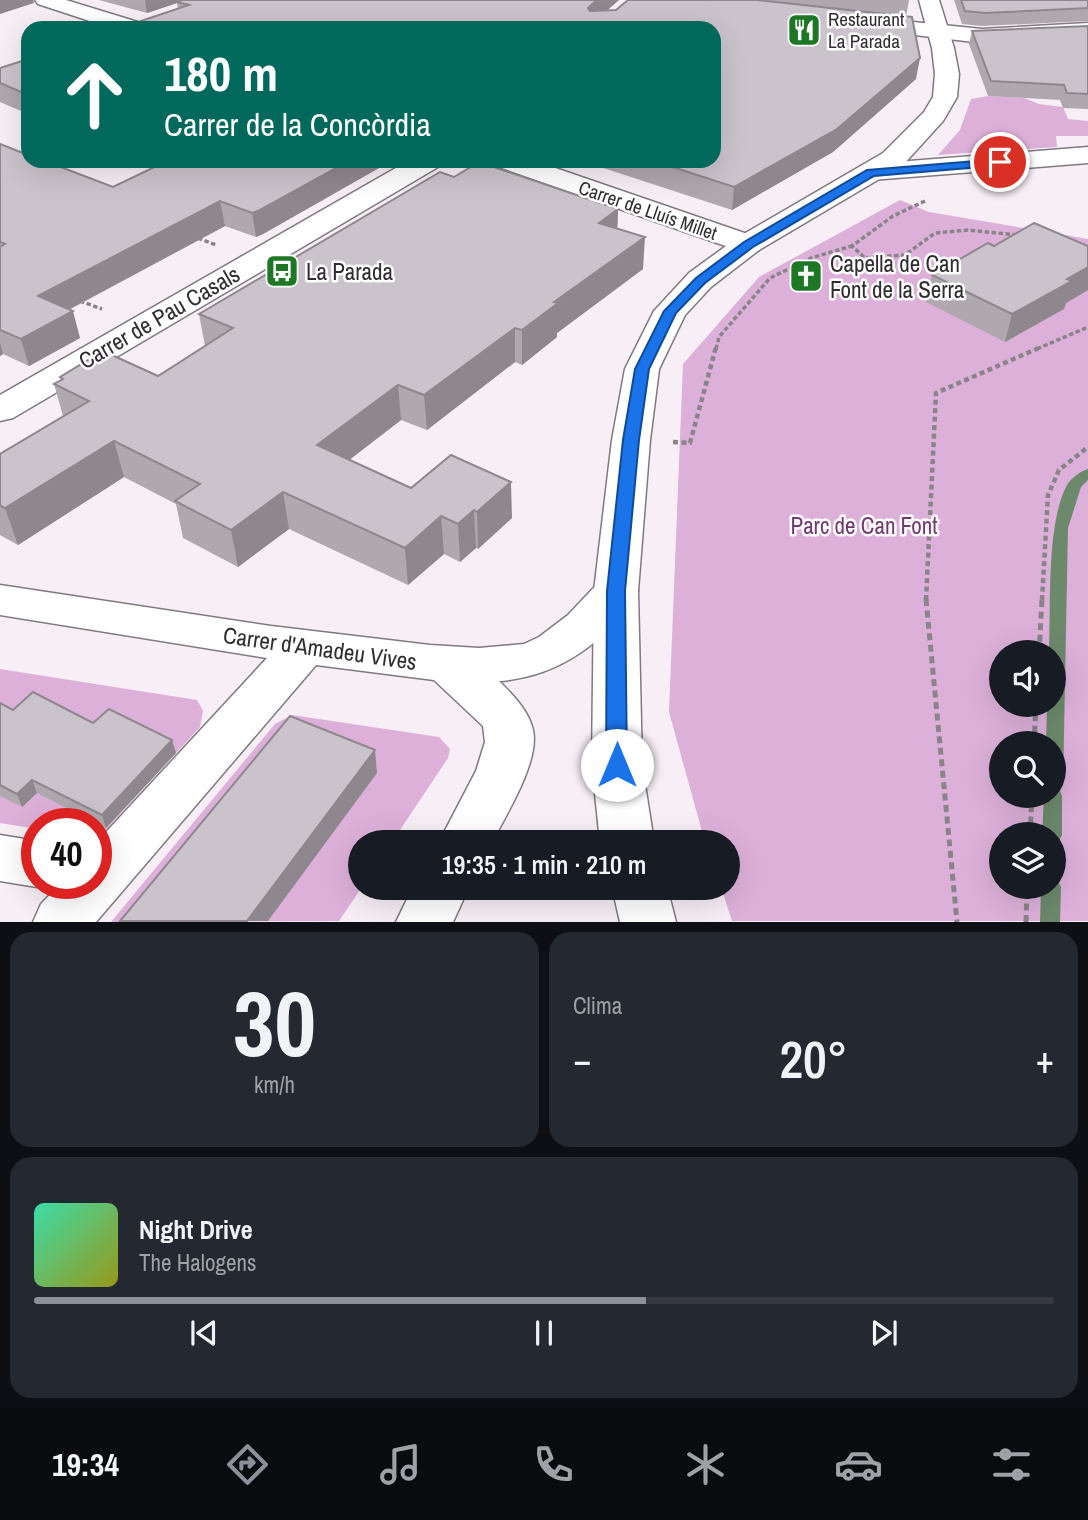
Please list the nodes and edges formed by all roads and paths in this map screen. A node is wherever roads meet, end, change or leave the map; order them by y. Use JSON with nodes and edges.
{"nodes":[{"id":1,"x":45,"y":0,"type":"edge"},
{"id":2,"x":929,"y":0,"type":"edge"},
{"id":3,"x":156,"y":20,"type":"edge"},
{"id":4,"x":111,"y":21,"type":"edge"},
{"id":5,"x":153,"y":21,"type":"edge"},
{"id":6,"x":846,"y":21,"type":"edge"},
{"id":7,"x":1088,"y":30,"type":"edge"},
{"id":8,"x":938,"y":32,"type":"junction"},
{"id":9,"x":1088,"y":155,"type":"edge"},
{"id":10,"x":939,"y":167,"type":"junction"},
{"id":11,"x":416,"y":168,"type":"edge"},
{"id":12,"x":529,"y":168,"type":"edge"},
{"id":13,"x":871,"y":172,"type":"junction"},
{"id":14,"x":1028,"y":237,"type":"edge"},
{"id":15,"x":748,"y":244,"type":"junction"},
{"id":16,"x":852,"y":246,"type":"junction"},
{"id":17,"x":1088,"y":327,"type":"edge"},
{"id":18,"x":0,"y":410,"type":"edge"},
{"id":19,"x":631,"y":440,"type":"junction"},
{"id":20,"x":1088,"y":447,"type":"edge"},
{"id":21,"x":616,"y":591,"type":"junction"},
{"id":22,"x":0,"y":600,"type":"edge"},
{"id":23,"x":1040,"y":640,"type":"edge"},
{"id":24,"x":304,"y":648,"type":"junction"},
{"id":25,"x":446,"y":664,"type":"junction"},
{"id":26,"x":470,"y":830,"type":"edge"},
{"id":27,"x":625,"y":830,"type":"edge"},
{"id":28,"x":0,"y":858,"type":"edge"},
{"id":29,"x":21,"y":861,"type":"edge"},
{"id":30,"x":112,"y":862,"type":"edge"},
{"id":31,"x":80,"y":899,"type":"edge"},
{"id":32,"x":1027,"y":899,"type":"edge"},
{"id":33,"x":435,"y":900,"type":"edge"},
{"id":34,"x":642,"y":900,"type":"edge"},
{"id":35,"x":61,"y":922,"type":"edge"},
{"id":36,"x":424,"y":922,"type":"edge"},
{"id":37,"x":648,"y":922,"type":"edge"},
{"id":38,"x":957,"y":922,"type":"edge"},
{"id":39,"x":1026,"y":922,"type":"edge"}],
"edges":[{"from":1,"to":4,"type":"street"},
{"from":2,"to":8,"type":"street"},
{"from":3,"to":5,"type":"street"},
{"from":6,"to":8,"type":"street"},
{"from":7,"to":8,"type":"street"},
{"from":8,"to":13,"type":"street"},
{"from":9,"to":10,"type":"street"},
{"from":10,"to":13,"type":"street"},
{"from":10,"to":16,"type":"path"},
{"from":11,"to":18,"type":"street","name":"Carrer de Pau Casals"},
{"from":12,"to":15,"type":"street","name":"Carrer de Lluís Millet"},
{"from":13,"to":15,"type":"street"},
{"from":14,"to":16,"type":"path"},
{"from":15,"to":19,"type":"street"},
{"from":16,"to":19,"type":"path"},
{"from":17,"to":38,"type":"path"},
{"from":19,"to":21,"type":"street"},
{"from":20,"to":23,"type":"path"},
{"from":21,"to":25,"type":"street","name":"Carrer d'Amadeu Vives"},
{"from":21,"to":27,"type":"street"},
{"from":22,"to":24,"type":"street","name":"Carrer d'Amadeu Vives"},
{"from":24,"to":25,"type":"street","name":"Carrer d'Amadeu Vives"},
{"from":24,"to":30,"type":"street"},
{"from":25,"to":26,"type":"street"},
{"from":28,"to":29,"type":"street"},
{"from":31,"to":35,"type":"street"},
{"from":32,"to":39,"type":"path"},
{"from":33,"to":36,"type":"street"},
{"from":34,"to":37,"type":"street"}]}
